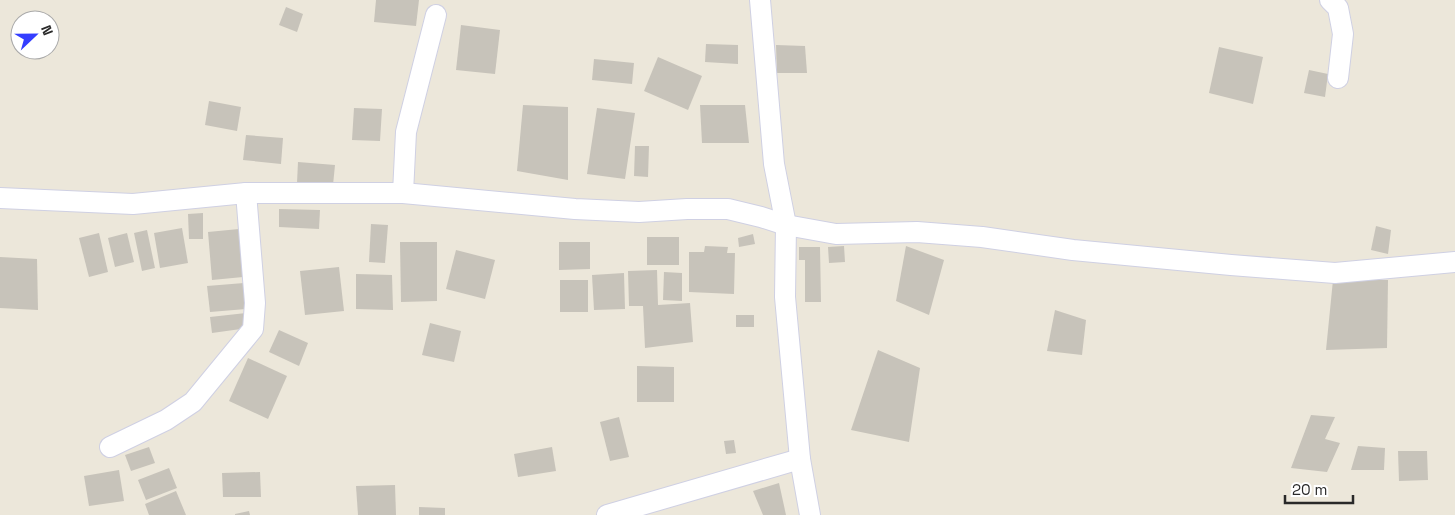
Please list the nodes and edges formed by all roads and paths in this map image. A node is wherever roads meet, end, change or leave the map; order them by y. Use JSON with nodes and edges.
{"nodes":[{"id":1,"x":760,"y":0,"type":"edge"},
{"id":2,"x":1330,"y":0,"type":"edge"},
{"id":3,"x":436,"y":15,"type":"dead end"},
{"id":4,"x":1338,"y":78,"type":"dead end"},
{"id":5,"x":404,"y":192,"type":"junction"},
{"id":6,"x":246,"y":193,"type":"junction"},
{"id":7,"x":0,"y":198,"type":"edge"},
{"id":8,"x":786,"y":225,"type":"junction"},
{"id":9,"x":1455,"y":262,"type":"edge"},
{"id":10,"x":110,"y":447,"type":"dead end"},
{"id":11,"x":800,"y":459,"type":"junction"},
{"id":12,"x":607,"y":515,"type":"edge"},
{"id":13,"x":810,"y":515,"type":"edge"}],
"edges":[{"from":1,"to":8,"type":"street"},
{"from":2,"to":4,"type":"street"},
{"from":3,"to":5,"type":"street"},
{"from":5,"to":6,"type":"street"},
{"from":5,"to":8,"type":"street"},
{"from":6,"to":7,"type":"street"},
{"from":6,"to":10,"type":"street"},
{"from":8,"to":9,"type":"street"},
{"from":8,"to":11,"type":"street"},
{"from":11,"to":12,"type":"street"},
{"from":11,"to":13,"type":"street"}]}
